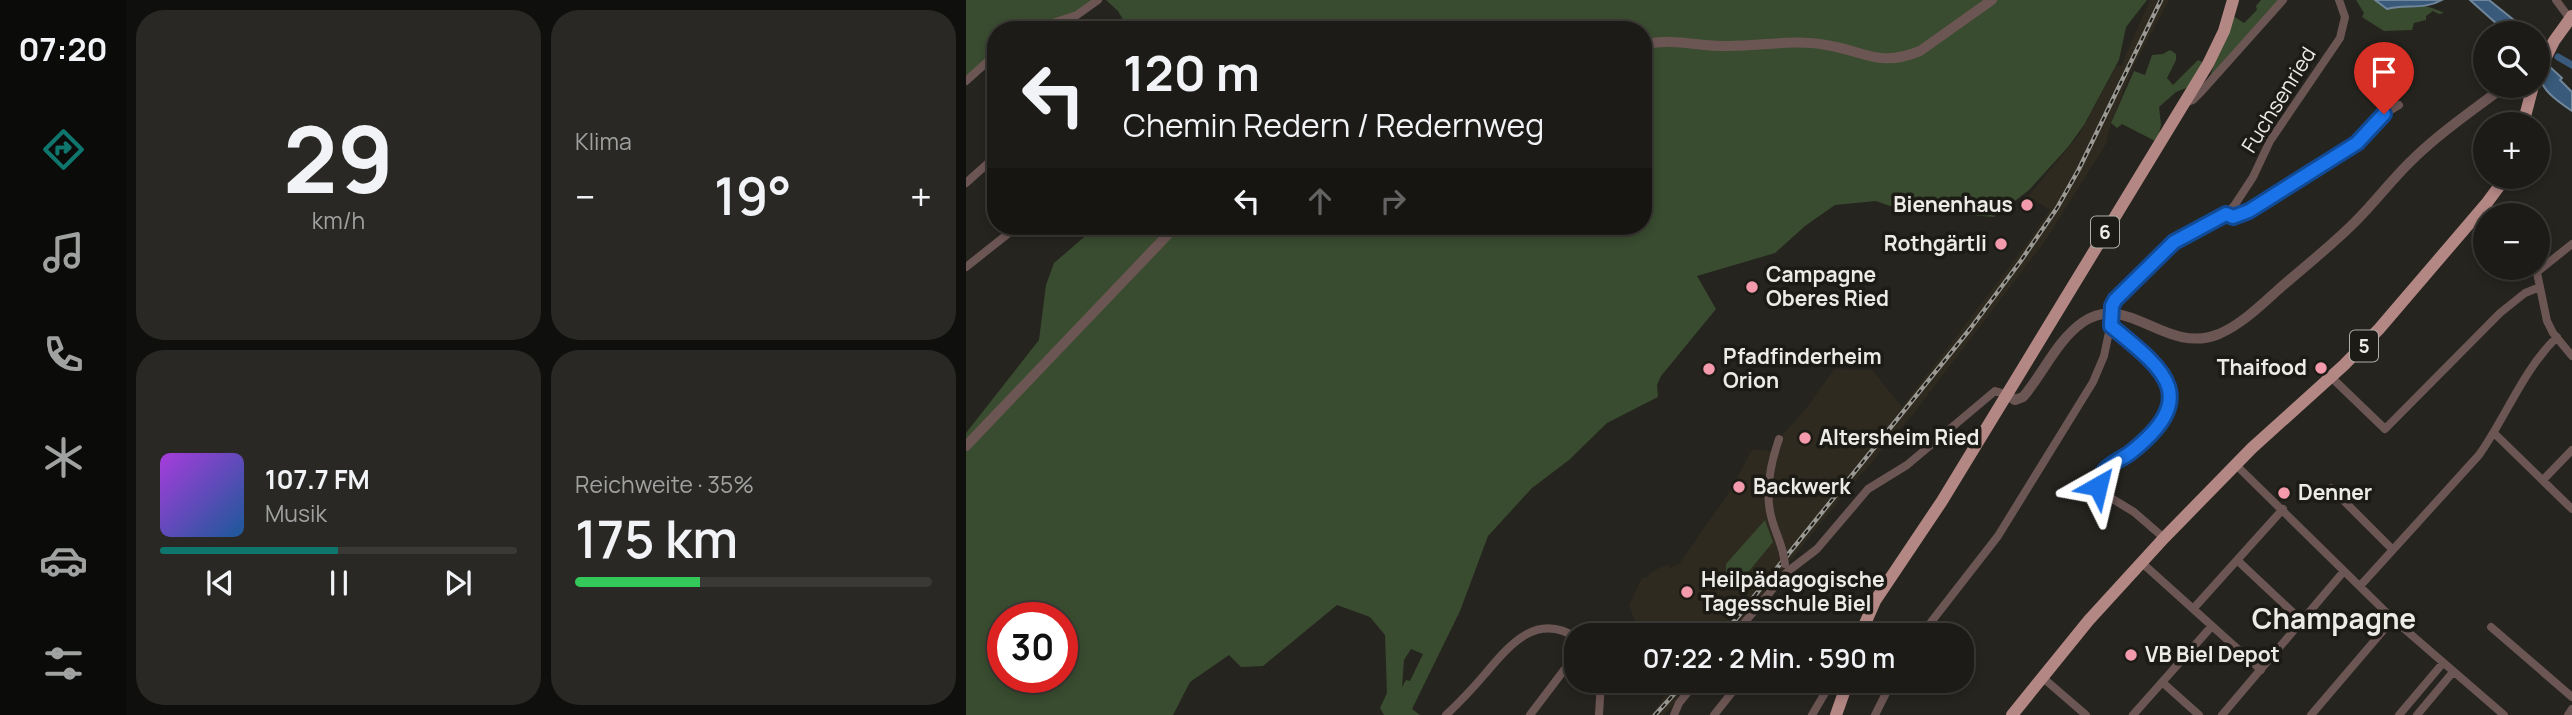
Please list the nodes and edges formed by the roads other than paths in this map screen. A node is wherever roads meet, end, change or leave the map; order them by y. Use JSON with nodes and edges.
{"nodes":[{"id":1,"x":1098,"y":0,"type":"edge"},
{"id":2,"x":1992,"y":0,"type":"edge"},
{"id":3,"x":2233,"y":0,"type":"edge"},
{"id":4,"x":2283,"y":0,"type":"edge"},
{"id":5,"x":2339,"y":0,"type":"edge"},
{"id":6,"x":2556,"y":0,"type":"edge"},
{"id":7,"x":1059,"y":21,"type":"edge"},
{"id":8,"x":2569,"y":24,"type":"edge"},
{"id":9,"x":1652,"y":43,"type":"edge"},
{"id":10,"x":2550,"y":50,"type":"edge"},
{"id":11,"x":987,"y":62,"type":"edge"},
{"id":12,"x":966,"y":81,"type":"edge"},
{"id":13,"x":2490,"y":98,"type":"edge"},
{"id":14,"x":2184,"y":103,"type":"junction"},
{"id":15,"x":2399,"y":104,"type":"dead end"},
{"id":16,"x":987,"y":164,"type":"edge"},
{"id":17,"x":966,"y":183,"type":"edge"},
{"id":18,"x":2226,"y":214,"type":"junction"},
{"id":19,"x":2473,"y":219,"type":"edge"},
{"id":20,"x":1007,"y":235,"type":"edge"},
{"id":21,"x":1167,"y":235,"type":"edge"},
{"id":22,"x":2572,"y":244,"type":"edge"},
{"id":23,"x":2550,"y":260,"type":"edge"},
{"id":24,"x":966,"y":267,"type":"edge"},
{"id":25,"x":2539,"y":280,"type":"edge"},
{"id":26,"x":2540,"y":287,"type":"junction"},
{"id":27,"x":2112,"y":313,"type":"junction"},
{"id":28,"x":2111,"y":326,"type":"junction"},
{"id":29,"x":2557,"y":337,"type":"junction"},
{"id":30,"x":2572,"y":356,"type":"edge"},
{"id":31,"x":2331,"y":377,"type":"junction"},
{"id":32,"x":2006,"y":394,"type":"junction"},
{"id":33,"x":2494,"y":433,"type":"junction"},
{"id":34,"x":1779,"y":439,"type":"dead end"},
{"id":35,"x":966,"y":446,"type":"edge"},
{"id":36,"x":2572,"y":450,"type":"edge"},
{"id":37,"x":2235,"y":464,"type":"junction"},
{"id":38,"x":2543,"y":480,"type":"junction"},
{"id":39,"x":2331,"y":488,"type":"dead end"},
{"id":40,"x":2283,"y":509,"type":"junction"},
{"id":41,"x":2572,"y":509,"type":"edge"},
{"id":42,"x":2164,"y":538,"type":"junction"},
{"id":43,"x":2392,"y":550,"type":"junction"},
{"id":44,"x":2237,"y":560,"type":"junction"},
{"id":45,"x":2141,"y":562,"type":"junction"},
{"id":46,"x":1786,"y":568,"type":"junction"},
{"id":47,"x":2344,"y":571,"type":"junction"},
{"id":48,"x":2360,"y":586,"type":"junction"},
{"id":49,"x":2193,"y":609,"type":"junction"},
{"id":50,"x":2393,"y":619,"type":"junction"},
{"id":51,"x":2302,"y":621,"type":"junction"},
{"id":52,"x":1743,"y":623,"type":"edge"},
{"id":53,"x":1865,"y":623,"type":"edge"},
{"id":54,"x":1930,"y":623,"type":"edge"},
{"id":55,"x":2211,"y":627,"type":"junction"},
{"id":56,"x":2491,"y":627,"type":"dead end"},
{"id":57,"x":1564,"y":631,"type":"edge"},
{"id":58,"x":2442,"y":663,"type":"junction"},
{"id":59,"x":1564,"y":670,"type":"edge"},
{"id":60,"x":2260,"y":670,"type":"junction"},
{"id":61,"x":2453,"y":672,"type":"junction"},
{"id":62,"x":2042,"y":677,"type":"junction"},
{"id":63,"x":2162,"y":682,"type":"junction"},
{"id":64,"x":1600,"y":693,"type":"edge"},
{"id":65,"x":1687,"y":693,"type":"edge"},
{"id":66,"x":1731,"y":693,"type":"edge"},
{"id":67,"x":1825,"y":693,"type":"edge"},
{"id":68,"x":1844,"y":693,"type":"edge"},
{"id":69,"x":1886,"y":693,"type":"edge"},
{"id":70,"x":2572,"y":697,"type":"edge"},
{"id":71,"x":2572,"y":709,"type":"edge"},
{"id":72,"x":1446,"y":715,"type":"edge"},
{"id":73,"x":1530,"y":715,"type":"edge"},
{"id":74,"x":1599,"y":715,"type":"edge"},
{"id":75,"x":1674,"y":715,"type":"edge"},
{"id":76,"x":1714,"y":715,"type":"edge"},
{"id":77,"x":1812,"y":715,"type":"edge"},
{"id":78,"x":1836,"y":715,"type":"edge"},
{"id":79,"x":1875,"y":715,"type":"edge"},
{"id":80,"x":2012,"y":715,"type":"edge"},
{"id":81,"x":2086,"y":715,"type":"edge"},
{"id":82,"x":2133,"y":715,"type":"edge"},
{"id":83,"x":2199,"y":715,"type":"edge"},
{"id":84,"x":2222,"y":715,"type":"edge"},
{"id":85,"x":2311,"y":715,"type":"edge"},
{"id":86,"x":2399,"y":715,"type":"edge"},
{"id":87,"x":2417,"y":715,"type":"edge"},
{"id":88,"x":2504,"y":715,"type":"edge"},
{"id":89,"x":2568,"y":715,"type":"edge"}],
"edges":[{"from":1,"to":7,"type":"street"},
{"from":2,"to":9,"type":"street"},
{"from":3,"to":14,"type":"main road","number":"6"},
{"from":4,"to":14,"type":"street"},
{"from":5,"to":18,"type":"street","name":"Fuchsenried"},
{"from":6,"to":8,"type":"street"},
{"from":8,"to":10,"type":"main road"},
{"from":11,"to":12,"type":"street"},
{"from":13,"to":27,"type":"street"},
{"from":14,"to":32,"type":"main road","number":"6"},
{"from":15,"to":18,"type":"street"},
{"from":16,"to":17,"type":"street"},
{"from":18,"to":27,"type":"street"},
{"from":19,"to":31,"type":"main road","number":"5"},
{"from":20,"to":24,"type":"street"},
{"from":21,"to":35,"type":"street"},
{"from":22,"to":23,"type":"street"},
{"from":25,"to":26,"type":"street"},
{"from":26,"to":29,"type":"street"},
{"from":26,"to":31,"type":"street"},
{"from":27,"to":28,"type":"street"},
{"from":27,"to":32,"type":"street"},
{"from":28,"to":42,"type":"street"},
{"from":28,"to":54,"type":"street"},
{"from":29,"to":30,"type":"street"},
{"from":29,"to":33,"type":"street"},
{"from":31,"to":37,"type":"main road","number":"5"},
{"from":32,"to":46,"type":"street"},
{"from":32,"to":53,"type":"main road","number":"6"},
{"from":33,"to":38,"type":"street"},
{"from":33,"to":43,"type":"street"},
{"from":34,"to":46,"type":"street","bridge":true},
{"from":36,"to":38,"type":"street"},
{"from":37,"to":40,"type":"street"},
{"from":37,"to":42,"type":"main road","number":"5"},
{"from":38,"to":41,"type":"street"},
{"from":39,"to":43,"type":"street"},
{"from":40,"to":44,"type":"street"},
{"from":40,"to":47,"type":"street"},
{"from":42,"to":45,"type":"main road","number":"5"},
{"from":43,"to":48,"type":"street"},
{"from":44,"to":49,"type":"street"},
{"from":44,"to":51,"type":"street"},
{"from":45,"to":49,"type":"street"},
{"from":45,"to":62,"type":"main road","number":"5"},
{"from":46,"to":52,"type":"street"},
{"from":47,"to":48,"type":"street"},
{"from":47,"to":51,"type":"street"},
{"from":48,"to":50,"type":"street"},
{"from":49,"to":55,"type":"street"},
{"from":50,"to":58,"type":"street"},
{"from":50,"to":85,"type":"street"},
{"from":51,"to":60,"type":"street"},
{"from":55,"to":60,"type":"street"},
{"from":55,"to":63,"type":"street"},
{"from":56,"to":70,"type":"street"},
{"from":57,"to":72,"type":"street"},
{"from":58,"to":61,"type":"street"},
{"from":58,"to":86,"type":"street"},
{"from":59,"to":73,"type":"street"},
{"from":60,"to":84,"type":"street"},
{"from":61,"to":87,"type":"street"},
{"from":61,"to":88,"type":"street"},
{"from":62,"to":80,"type":"main road","number":"5"},
{"from":62,"to":81,"type":"street"},
{"from":63,"to":82,"type":"street"},
{"from":63,"to":83,"type":"street"},
{"from":64,"to":74,"type":"street"},
{"from":65,"to":75,"type":"street"},
{"from":66,"to":76,"type":"street"},
{"from":67,"to":77,"type":"street"},
{"from":68,"to":78,"type":"main road"},
{"from":69,"to":79,"type":"street"},
{"from":71,"to":89,"type":"street"}]}
